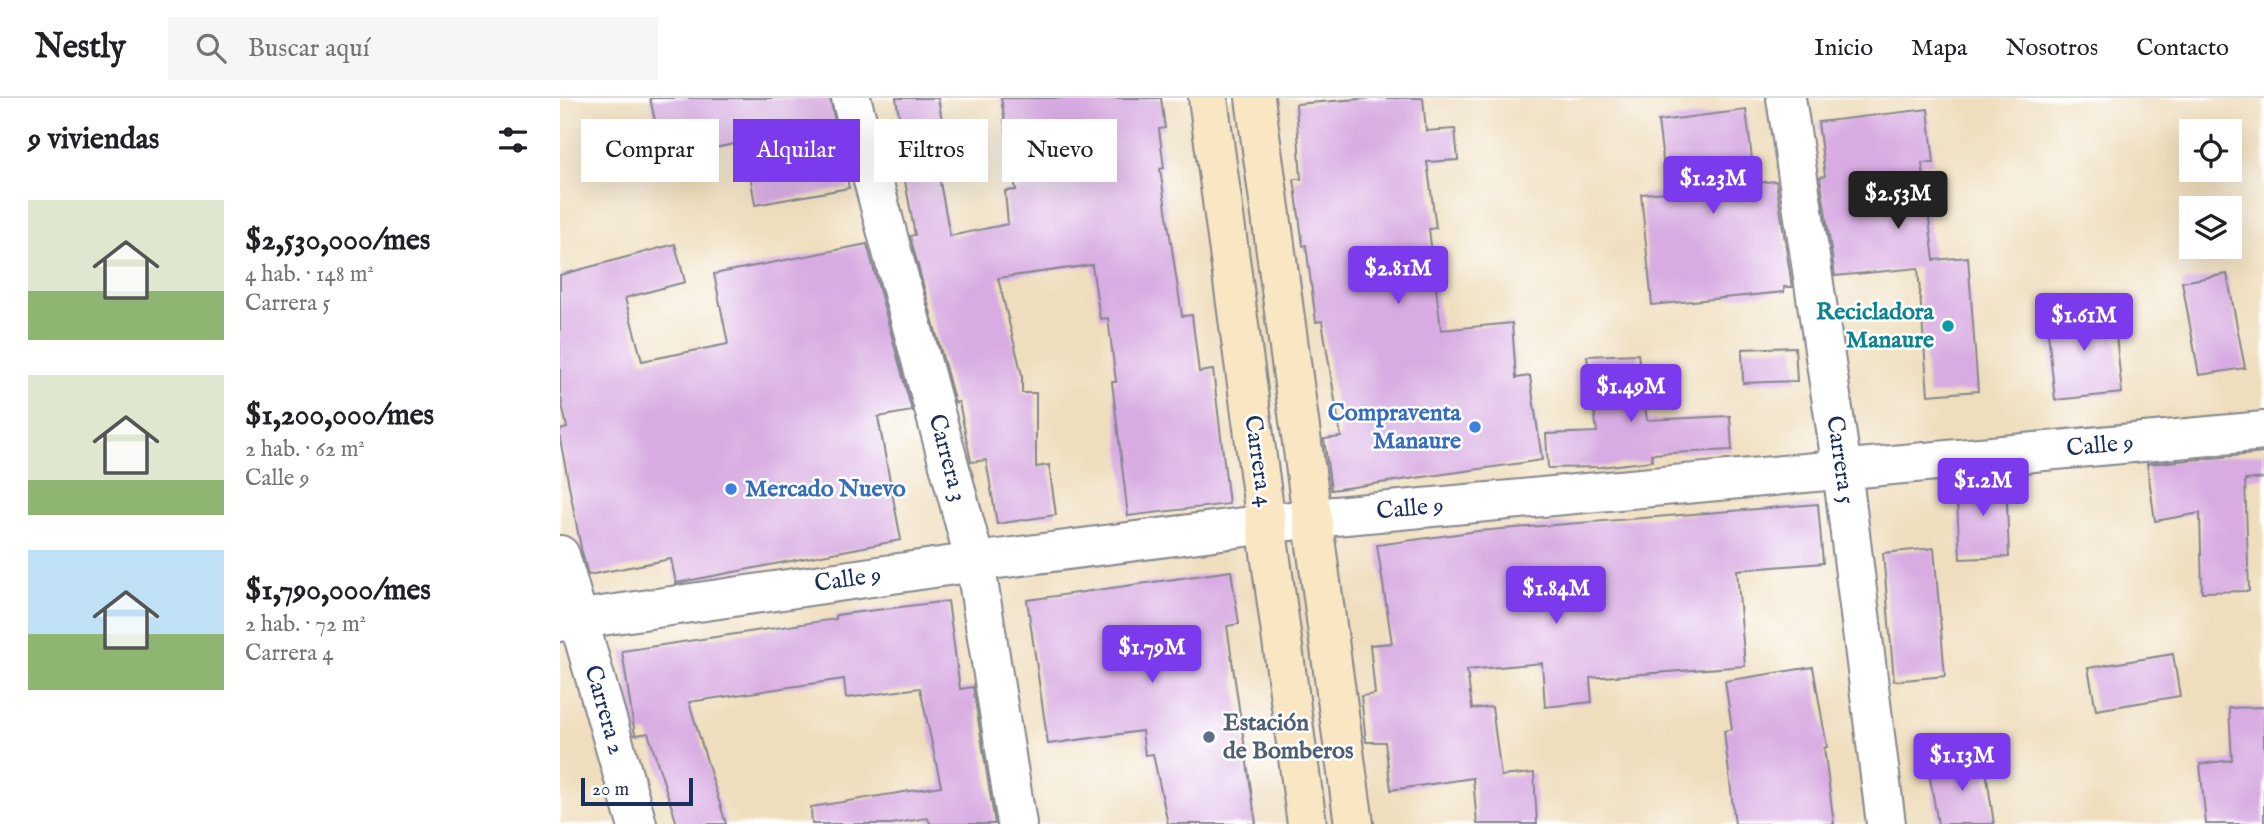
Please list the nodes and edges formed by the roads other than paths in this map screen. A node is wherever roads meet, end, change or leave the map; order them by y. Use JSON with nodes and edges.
{"nodes":[{"id":1,"x":851,"y":98,"type":"edge"},
{"id":2,"x":1208,"y":98,"type":"edge"},
{"id":3,"x":1255,"y":98,"type":"edge"},
{"id":4,"x":1787,"y":98,"type":"edge"},
{"id":5,"x":2264,"y":431,"type":"edge"},
{"id":6,"x":1842,"y":469,"type":"junction"},
{"id":7,"x":1313,"y":518,"type":"junction"},
{"id":8,"x":1268,"y":525,"type":"junction"},
{"id":9,"x":560,"y":555,"type":"edge"},
{"id":10,"x":975,"y":562,"type":"junction"},
{"id":11,"x":569,"y":620,"type":"edge"},
{"id":12,"x":637,"y":824,"type":"edge"},
{"id":13,"x":1017,"y":824,"type":"edge"},
{"id":14,"x":1307,"y":824,"type":"edge"},
{"id":15,"x":1354,"y":824,"type":"edge"},
{"id":16,"x":1886,"y":824,"type":"edge"}],
"edges":[{"from":1,"to":10,"type":"street","name":"Carrera 3"},
{"from":2,"to":8,"type":"street","name":"Carrera 4"},
{"from":3,"to":7,"type":"street","name":"Carrera 4"},
{"from":4,"to":6,"type":"street","name":"Carrera 5"},
{"from":5,"to":6,"type":"street","name":"Calle 9"},
{"from":6,"to":7,"type":"street","name":"Calle 9"},
{"from":6,"to":16,"type":"street","name":"Carrera 5"},
{"from":7,"to":8,"type":"street","name":"Calle 9"},
{"from":7,"to":15,"type":"street","name":"Carrera 4"},
{"from":8,"to":10,"type":"street","name":"Calle 9"},
{"from":8,"to":14,"type":"street","name":"Carrera 4"},
{"from":9,"to":11,"type":"street","name":"Carrera 2"},
{"from":10,"to":11,"type":"street","name":"Calle 9"},
{"from":10,"to":13,"type":"street","name":"Carrera 3"},
{"from":11,"to":12,"type":"street","name":"Carrera 2"}]}
